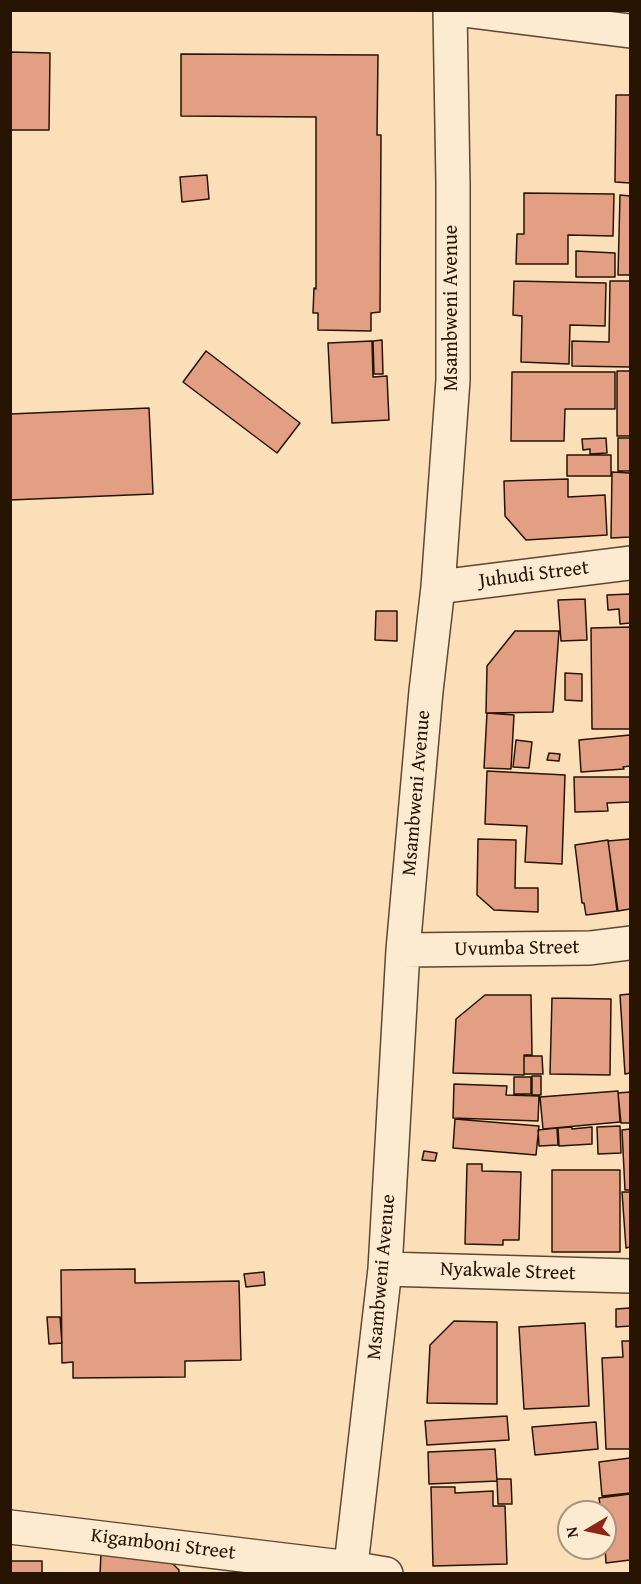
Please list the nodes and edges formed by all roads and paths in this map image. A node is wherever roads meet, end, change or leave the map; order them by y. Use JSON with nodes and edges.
{"nodes":[{"id":1,"x":450,"y":10,"type":"edge"},
{"id":2,"x":463,"y":10,"type":"edge"},
{"id":3,"x":630,"y":31,"type":"edge"},
{"id":4,"x":630,"y":563,"type":"edge"},
{"id":5,"x":438,"y":587,"type":"junction"},
{"id":6,"x":630,"y":943,"type":"edge"},
{"id":7,"x":403,"y":950,"type":"junction"},
{"id":8,"x":385,"y":1269,"type":"junction"},
{"id":9,"x":630,"y":1276,"type":"edge"},
{"id":10,"x":10,"y":1527,"type":"edge"},
{"id":11,"x":350,"y":1570,"type":"edge"},
{"id":12,"x":386,"y":1574,"type":"edge"}],
"edges":[{"from":1,"to":5,"type":"street","name":"Msambweni Avenue"},
{"from":2,"to":3,"type":"street"},
{"from":4,"to":5,"type":"street","name":"Juhudi Street"},
{"from":5,"to":7,"type":"street","name":"Msambweni Avenue"},
{"from":6,"to":7,"type":"street","name":"Uvumba Street"},
{"from":7,"to":8,"type":"street","name":"Msambweni Avenue"},
{"from":8,"to":9,"type":"street","name":"Nyakwale Street"},
{"from":8,"to":11,"type":"street","name":"Msambweni Avenue"},
{"from":10,"to":11,"type":"street","name":"Kigamboni Street"},
{"from":11,"to":12,"type":"street","name":"Kigamboni Street"}]}
